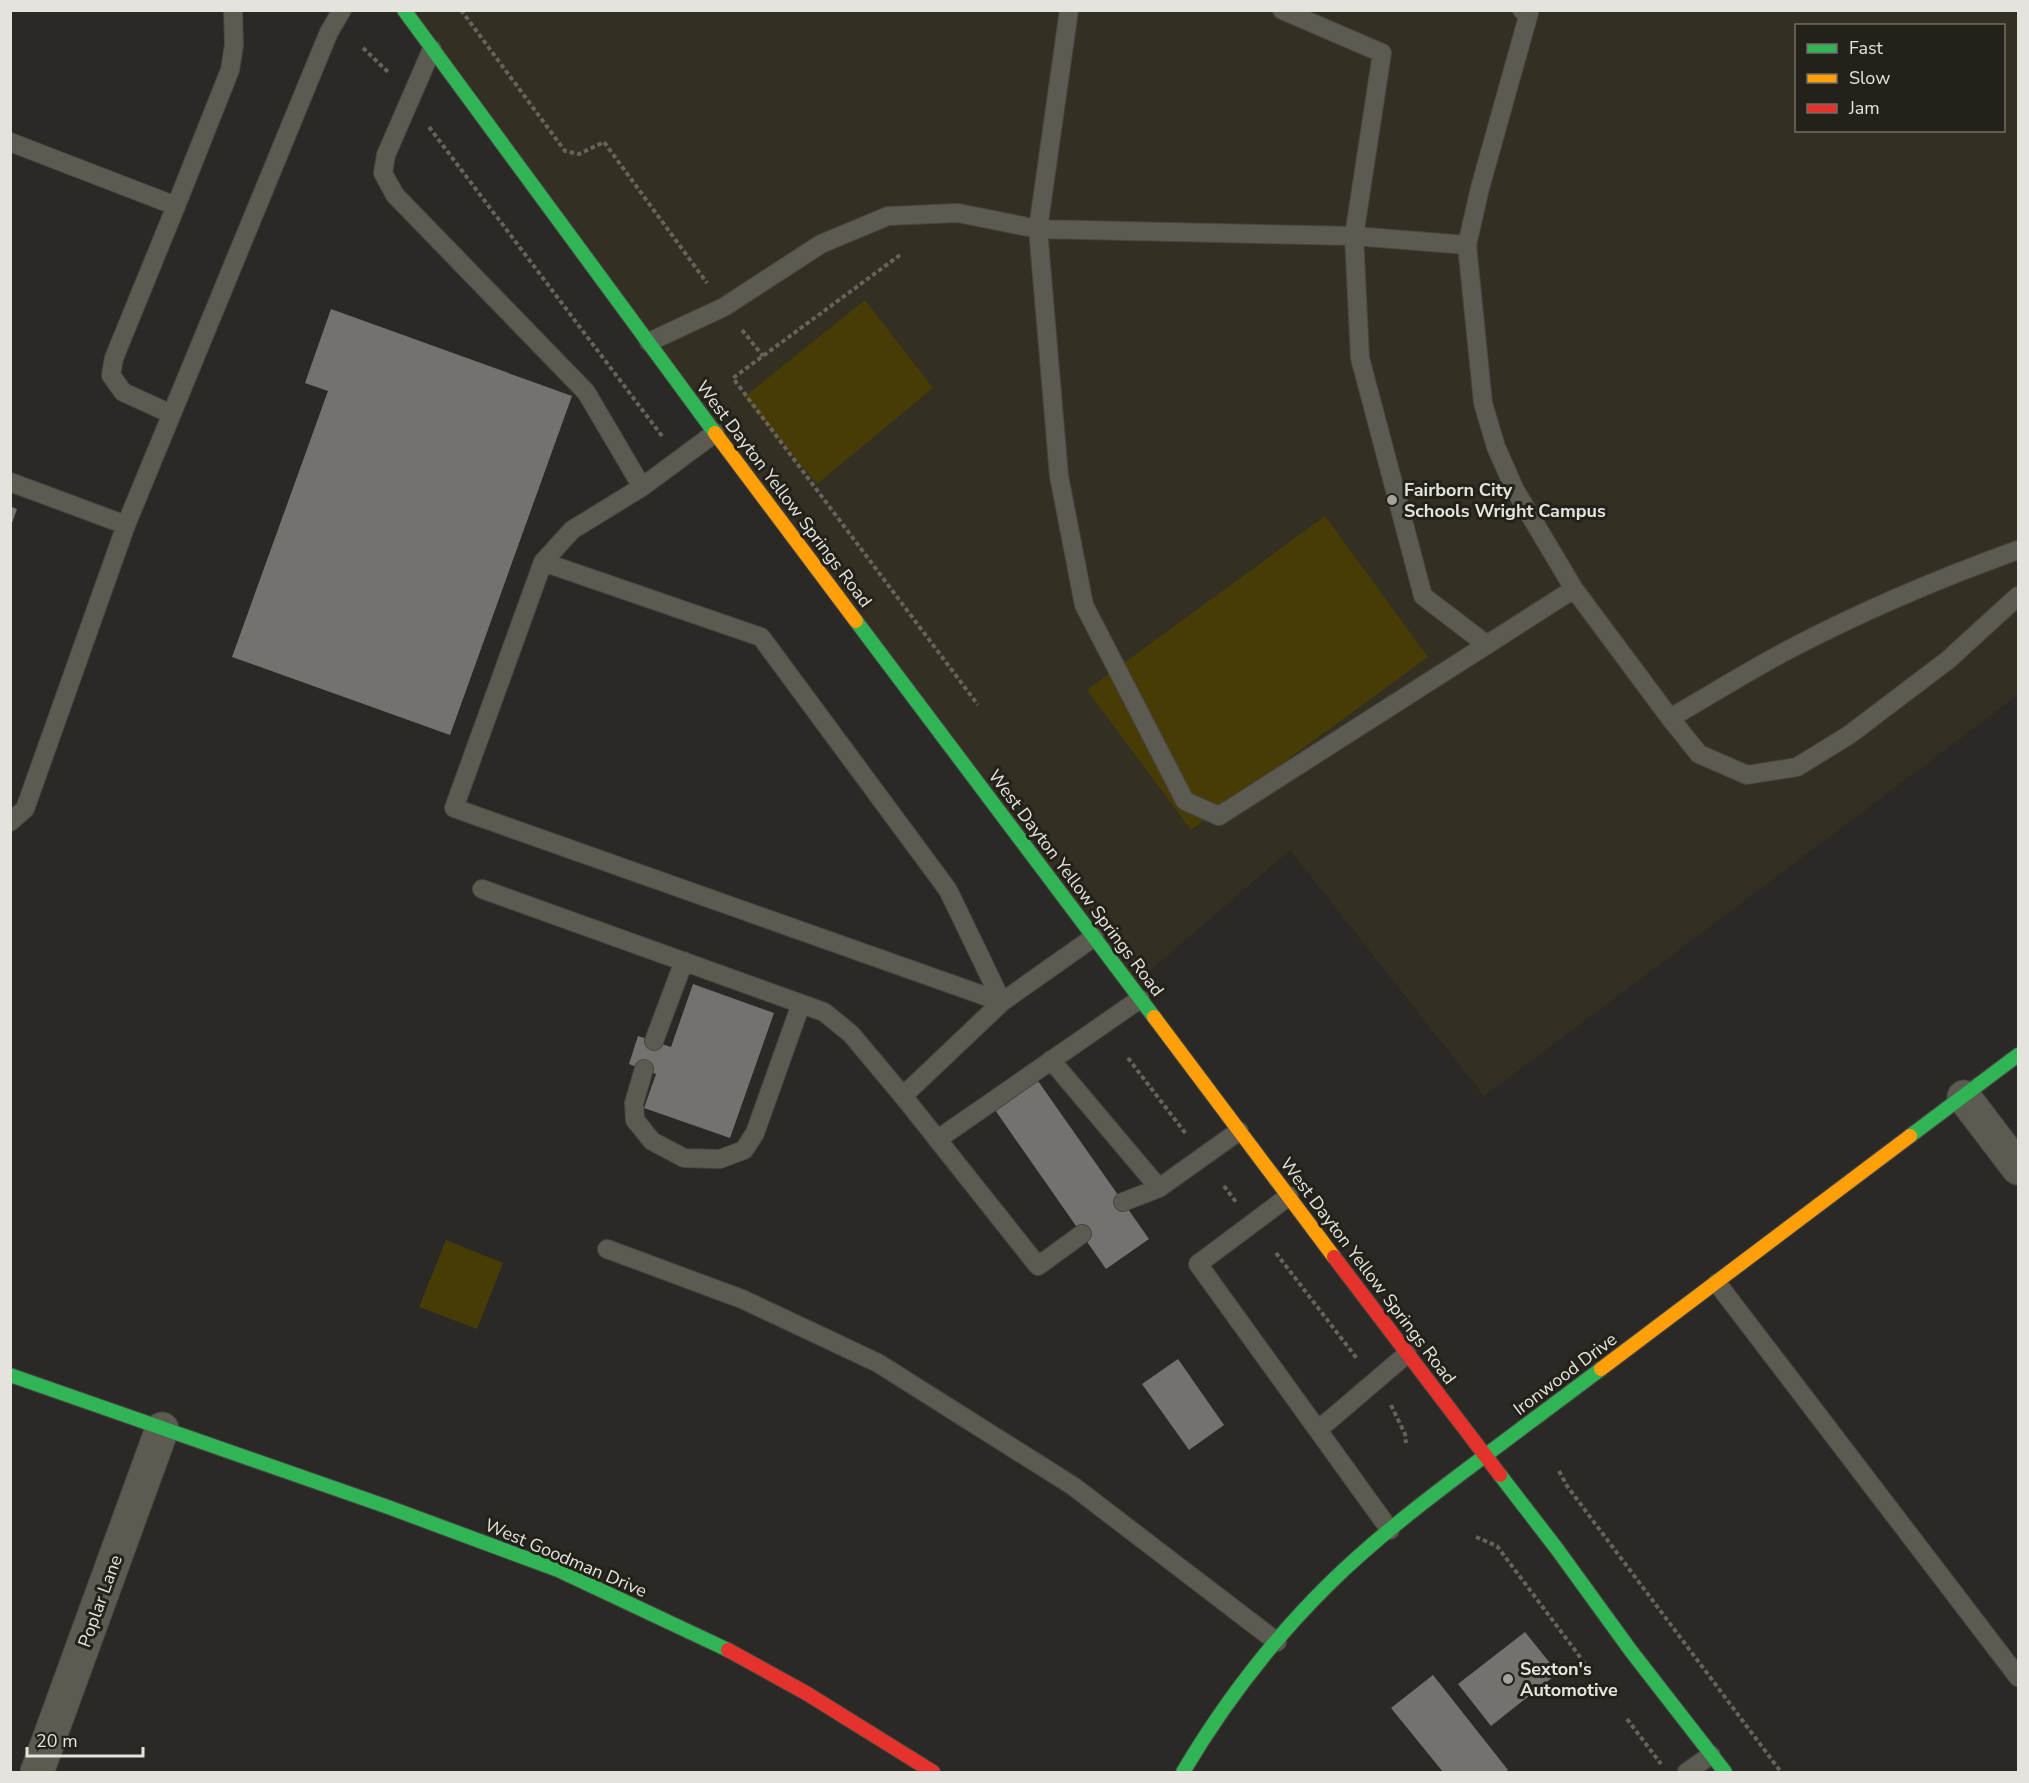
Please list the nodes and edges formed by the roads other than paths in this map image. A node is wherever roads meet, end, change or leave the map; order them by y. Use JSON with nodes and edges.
{"nodes":[{"id":1,"x":233,"y":10,"type":"edge"},
{"id":2,"x":342,"y":10,"type":"edge"},
{"id":3,"x":404,"y":10,"type":"edge"},
{"id":4,"x":1069,"y":10,"type":"edge"},
{"id":5,"x":1282,"y":10,"type":"edge"},
{"id":6,"x":1527,"y":11,"type":"edge"},
{"id":7,"x":432,"y":49,"type":"junction"},
{"id":8,"x":10,"y":142,"type":"edge"},
{"id":9,"x":176,"y":206,"type":"junction"},
{"id":10,"x":1038,"y":229,"type":"junction"},
{"id":11,"x":1354,"y":237,"type":"junction"},
{"id":12,"x":1467,"y":245,"type":"junction"},
{"id":13,"x":649,"y":342,"type":"junction"},
{"id":14,"x":171,"y":414,"type":"junction"},
{"id":15,"x":715,"y":433,"type":"junction"},
{"id":16,"x":10,"y":483,"type":"edge"},
{"id":17,"x":642,"y":487,"type":"junction"},
{"id":18,"x":126,"y":525,"type":"junction"},
{"id":19,"x":2019,"y":550,"type":"edge"},
{"id":20,"x":543,"y":562,"type":"junction"},
{"id":21,"x":1574,"y":589,"type":"junction"},
{"id":22,"x":2019,"y":596,"type":"edge"},
{"id":23,"x":1487,"y":645,"type":"junction"},
{"id":24,"x":1670,"y":718,"type":"junction"},
{"id":25,"x":10,"y":822,"type":"edge"},
{"id":26,"x":482,"y":889,"type":"dead end"},
{"id":27,"x":1094,"y":937,"type":"junction"},
{"id":28,"x":684,"y":961,"type":"junction"},
{"id":29,"x":1140,"y":999,"type":"junction"},
{"id":30,"x":1002,"y":1002,"type":"junction"},
{"id":31,"x":801,"y":1004,"type":"junction"},
{"id":32,"x":654,"y":1041,"type":"dead end"},
{"id":33,"x":2019,"y":1055,"type":"edge"},
{"id":34,"x":1051,"y":1060,"type":"junction"},
{"id":35,"x":644,"y":1069,"type":"dead end"},
{"id":36,"x":903,"y":1096,"type":"junction"},
{"id":37,"x":1964,"y":1097,"type":"junction"},
{"id":38,"x":1239,"y":1131,"type":"junction"},
{"id":39,"x":938,"y":1139,"type":"junction"},
{"id":40,"x":2019,"y":1168,"type":"edge"},
{"id":41,"x":1160,"y":1188,"type":"junction"},
{"id":42,"x":1289,"y":1196,"type":"junction"},
{"id":43,"x":1123,"y":1202,"type":"dead end"},
{"id":44,"x":1082,"y":1234,"type":"dead end"},
{"id":45,"x":607,"y":1249,"type":"dead end"},
{"id":46,"x":1716,"y":1283,"type":"junction"},
{"id":47,"x":1407,"y":1354,"type":"junction"},
{"id":48,"x":10,"y":1375,"type":"edge"},
{"id":49,"x":162,"y":1429,"type":"junction"},
{"id":50,"x":1318,"y":1430,"type":"junction"},
{"id":51,"x":1485,"y":1456,"type":"junction"},
{"id":52,"x":1390,"y":1530,"type":"junction"},
{"id":53,"x":1276,"y":1642,"type":"junction"},
{"id":54,"x":2019,"y":1677,"type":"edge"},
{"id":55,"x":1711,"y":1755,"type":"junction"},
{"id":56,"x":38,"y":1773,"type":"edge"},
{"id":57,"x":933,"y":1773,"type":"edge"},
{"id":58,"x":1183,"y":1773,"type":"edge"},
{"id":59,"x":1687,"y":1773,"type":"edge"},
{"id":60,"x":1725,"y":1773,"type":"edge"}],
"edges":[{"from":1,"to":9,"type":"lane"},
{"from":2,"to":14,"type":"lane"},
{"from":3,"to":7,"type":"main road","name":"West Dayton Yellow Springs Road"},
{"from":4,"to":10,"type":"lane"},
{"from":5,"to":11,"type":"lane"},
{"from":6,"to":12,"type":"lane"},
{"from":7,"to":13,"type":"main road","name":"West Dayton Yellow Springs Road"},
{"from":7,"to":17,"type":"lane"},
{"from":8,"to":9,"type":"lane"},
{"from":9,"to":14,"type":"lane"},
{"from":10,"to":11,"type":"lane"},
{"from":10,"to":13,"type":"lane"},
{"from":10,"to":23,"type":"lane"},
{"from":11,"to":12,"type":"lane"},
{"from":11,"to":23,"type":"lane"},
{"from":12,"to":21,"type":"lane"},
{"from":13,"to":15,"type":"main road","name":"West Dayton Yellow Springs Road"},
{"from":14,"to":18,"type":"lane"},
{"from":15,"to":17,"type":"lane"},
{"from":15,"to":27,"type":"main road","name":"West Dayton Yellow Springs Road"},
{"from":16,"to":18,"type":"lane"},
{"from":17,"to":20,"type":"lane"},
{"from":18,"to":25,"type":"lane"},
{"from":19,"to":24,"type":"lane"},
{"from":20,"to":30,"type":"lane"},
{"from":20,"to":30,"type":"lane"},
{"from":21,"to":23,"type":"lane"},
{"from":21,"to":24,"type":"lane"},
{"from":22,"to":24,"type":"lane"},
{"from":26,"to":28,"type":"lane"},
{"from":27,"to":29,"type":"main road","name":"West Dayton Yellow Springs Road"},
{"from":27,"to":30,"type":"lane"},
{"from":28,"to":31,"type":"lane"},
{"from":28,"to":32,"type":"lane"},
{"from":29,"to":34,"type":"lane"},
{"from":29,"to":38,"type":"main road","name":"West Dayton Yellow Springs Road"},
{"from":30,"to":36,"type":"lane"},
{"from":31,"to":35,"type":"lane"},
{"from":31,"to":36,"type":"lane"},
{"from":33,"to":37,"type":"main road","name":"Ironwood Drive"},
{"from":34,"to":39,"type":"lane"},
{"from":34,"to":41,"type":"lane"},
{"from":36,"to":39,"type":"lane"},
{"from":37,"to":40,"type":"street"},
{"from":37,"to":46,"type":"main road","name":"Ironwood Drive"},
{"from":38,"to":41,"type":"lane"},
{"from":38,"to":42,"type":"main road","name":"West Dayton Yellow Springs Road"},
{"from":39,"to":44,"type":"lane"},
{"from":41,"to":43,"type":"lane"},
{"from":42,"to":47,"type":"main road","name":"West Dayton Yellow Springs Road"},
{"from":42,"to":50,"type":"lane"},
{"from":45,"to":53,"type":"lane"},
{"from":46,"to":51,"type":"main road","name":"Ironwood Drive"},
{"from":46,"to":54,"type":"lane"},
{"from":47,"to":50,"type":"lane"},
{"from":47,"to":51,"type":"main road","name":"West Dayton Yellow Springs Road"},
{"from":48,"to":49,"type":"main road","name":"West Goodman Drive"},
{"from":49,"to":56,"type":"street","name":"Poplar Lane"},
{"from":49,"to":57,"type":"main road","name":"West Goodman Drive"},
{"from":50,"to":52,"type":"lane"},
{"from":51,"to":52,"type":"main road","name":"Ironwood Drive"},
{"from":51,"to":55,"type":"main road","name":"West Dayton Yellow Springs Road"},
{"from":52,"to":53,"type":"main road","name":"Ironwood Drive"},
{"from":53,"to":58,"type":"main road","name":"Ironwood Drive"},
{"from":55,"to":59,"type":"lane"},
{"from":55,"to":60,"type":"main road","name":"West Dayton Yellow Springs Road"}]}
